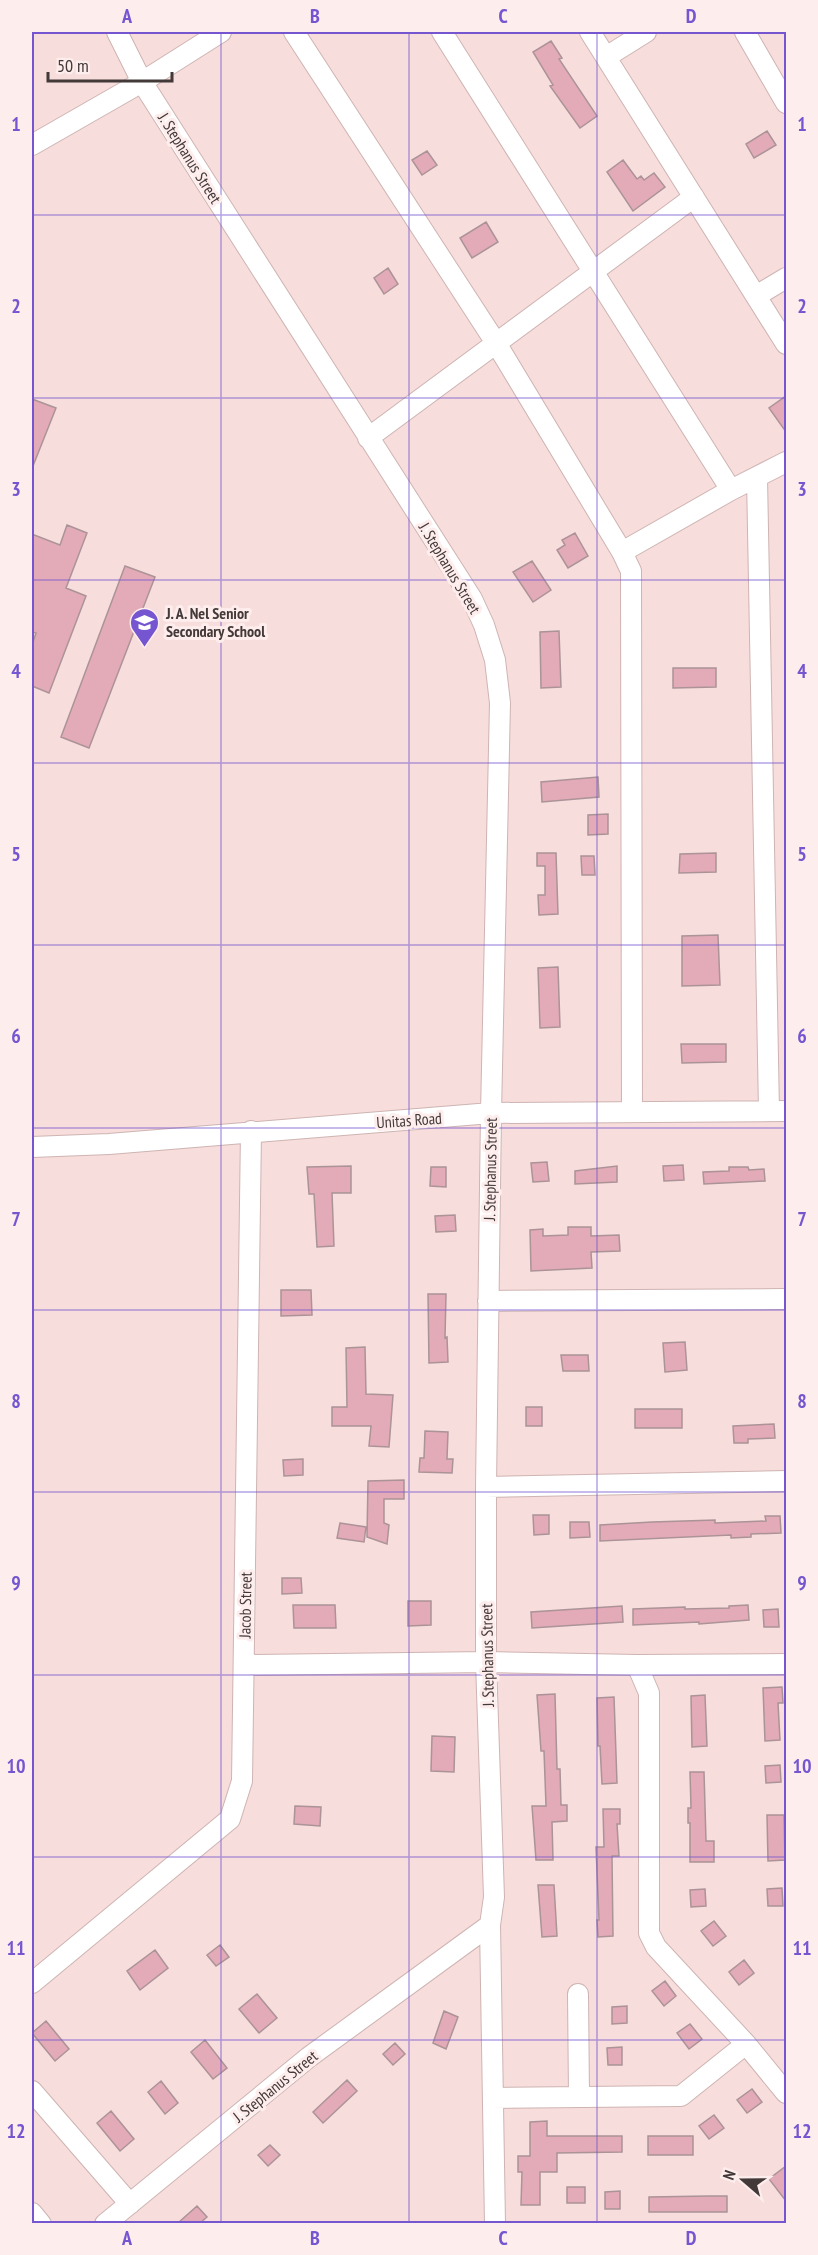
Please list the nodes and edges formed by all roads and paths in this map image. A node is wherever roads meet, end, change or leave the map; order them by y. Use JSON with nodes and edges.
{"nodes":[{"id":1,"x":117,"y":32,"type":"edge"},
{"id":2,"x":221,"y":32,"type":"edge"},
{"id":3,"x":294,"y":32,"type":"edge"},
{"id":4,"x":442,"y":32,"type":"edge"},
{"id":5,"x":590,"y":32,"type":"edge"},
{"id":6,"x":646,"y":32,"type":"edge"},
{"id":7,"x":745,"y":32,"type":"edge"},
{"id":8,"x":606,"y":57,"type":"junction"},
{"id":9,"x":142,"y":82,"type":"junction"},
{"id":10,"x":786,"y":103,"type":"edge"},
{"id":11,"x":32,"y":145,"type":"edge"},
{"id":12,"x":694,"y":197,"type":"junction"},
{"id":13,"x":594,"y":272,"type":"junction"},
{"id":14,"x":786,"y":278,"type":"edge"},
{"id":15,"x":756,"y":296,"type":"junction"},
{"id":16,"x":496,"y":343,"type":"junction"},
{"id":17,"x":786,"y":344,"type":"edge"},
{"id":18,"x":368,"y":438,"type":"junction"},
{"id":19,"x":786,"y":462,"type":"edge"},
{"id":20,"x":757,"y":477,"type":"junction"},
{"id":21,"x":731,"y":490,"type":"junction"},
{"id":22,"x":622,"y":552,"type":"junction"},
{"id":23,"x":778,"y":1111,"type":"edge"},
{"id":24,"x":632,"y":1112,"type":"junction"},
{"id":25,"x":491,"y":1113,"type":"junction"},
{"id":26,"x":252,"y":1131,"type":"junction"},
{"id":27,"x":32,"y":1148,"type":"edge"},
{"id":28,"x":786,"y":1299,"type":"edge"},
{"id":29,"x":488,"y":1301,"type":"junction"},
{"id":30,"x":786,"y":1481,"type":"edge"},
{"id":31,"x":486,"y":1487,"type":"junction"},
{"id":32,"x":486,"y":1662,"type":"junction"},
{"id":33,"x":786,"y":1664,"type":"edge"},
{"id":34,"x":245,"y":1665,"type":"junction"},
{"id":35,"x":637,"y":1665,"type":"junction"},
{"id":36,"x":490,"y":1925,"type":"junction"},
{"id":37,"x":32,"y":1983,"type":"edge"},
{"id":38,"x":578,"y":1994,"type":"dead end"},
{"id":39,"x":746,"y":2044,"type":"junction"},
{"id":40,"x":32,"y":2091,"type":"edge"},
{"id":41,"x":786,"y":2093,"type":"edge"},
{"id":42,"x":579,"y":2096,"type":"junction"},
{"id":43,"x":493,"y":2098,"type":"junction"},
{"id":44,"x":130,"y":2204,"type":"junction"},
{"id":45,"x":32,"y":2212,"type":"edge"},
{"id":46,"x":41,"y":2223,"type":"edge"},
{"id":47,"x":105,"y":2223,"type":"edge"},
{"id":48,"x":495,"y":2223,"type":"edge"}],
"edges":[{"from":1,"to":9,"type":"street","name":"J. Stephanus Street"},
{"from":2,"to":9,"type":"street"},
{"from":3,"to":16,"type":"street"},
{"from":4,"to":13,"type":"street"},
{"from":5,"to":8,"type":"street"},
{"from":6,"to":8,"type":"street"},
{"from":7,"to":10,"type":"street"},
{"from":8,"to":12,"type":"street"},
{"from":9,"to":11,"type":"street"},
{"from":9,"to":18,"type":"street","name":"J. Stephanus Street"},
{"from":12,"to":13,"type":"street"},
{"from":12,"to":15,"type":"street"},
{"from":13,"to":16,"type":"street"},
{"from":13,"to":21,"type":"street"},
{"from":14,"to":15,"type":"street"},
{"from":15,"to":17,"type":"street"},
{"from":16,"to":18,"type":"street"},
{"from":16,"to":22,"type":"street"},
{"from":18,"to":25,"type":"street","name":"J. Stephanus Street"},
{"from":19,"to":20,"type":"street"},
{"from":20,"to":21,"type":"street"},
{"from":20,"to":23,"type":"street"},
{"from":21,"to":22,"type":"street"},
{"from":22,"to":24,"type":"street"},
{"from":23,"to":24,"type":"street","name":"Unitas Road"},
{"from":24,"to":25,"type":"street","name":"Unitas Road"},
{"from":25,"to":26,"type":"street","name":"Unitas Road"},
{"from":25,"to":29,"type":"street","name":"J. Stephanus Street"},
{"from":26,"to":27,"type":"street","name":"Unitas Road"},
{"from":26,"to":34,"type":"street","name":"Jacob Street"},
{"from":28,"to":29,"type":"street"},
{"from":29,"to":31,"type":"street","name":"J. Stephanus Street"},
{"from":30,"to":31,"type":"street"},
{"from":31,"to":32,"type":"street","name":"J. Stephanus Street"},
{"from":32,"to":34,"type":"street"},
{"from":32,"to":35,"type":"street"},
{"from":32,"to":36,"type":"street","name":"J. Stephanus Street"},
{"from":33,"to":35,"type":"street"},
{"from":34,"to":37,"type":"street","name":"Jacob Street"},
{"from":35,"to":39,"type":"street"},
{"from":36,"to":43,"type":"street"},
{"from":36,"to":44,"type":"street","name":"J. Stephanus Street"},
{"from":38,"to":42,"type":"street"},
{"from":39,"to":41,"type":"street"},
{"from":39,"to":42,"type":"street"},
{"from":40,"to":44,"type":"street"},
{"from":42,"to":43,"type":"street"},
{"from":43,"to":48,"type":"street"},
{"from":44,"to":47,"type":"street","name":"J. Stephanus Street"},
{"from":45,"to":46,"type":"street"}]}
